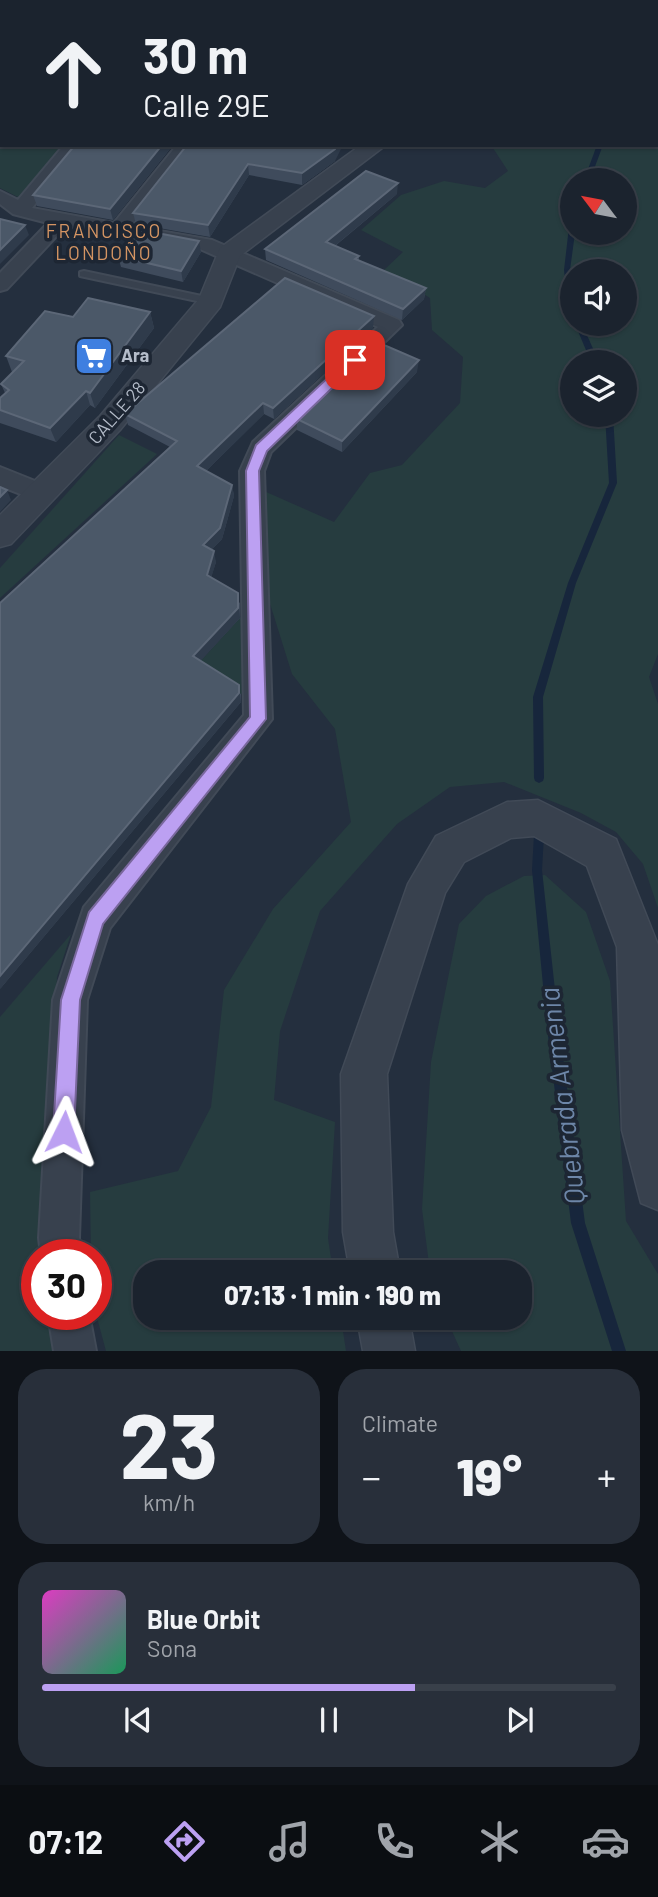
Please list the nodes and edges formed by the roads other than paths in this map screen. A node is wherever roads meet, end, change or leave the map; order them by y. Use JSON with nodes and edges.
{"nodes":[{"id":1,"x":71,"y":147,"type":"edge"},
{"id":2,"x":184,"y":147,"type":"edge"},
{"id":3,"x":372,"y":147,"type":"edge"},
{"id":4,"x":0,"y":196,"type":"edge"},
{"id":5,"x":20,"y":210,"type":"junction"},
{"id":6,"x":63,"y":218,"type":"junction"},
{"id":7,"x":120,"y":226,"type":"junction"},
{"id":8,"x":229,"y":253,"type":"junction"},
{"id":9,"x":84,"y":274,"type":"dead end"},
{"id":10,"x":0,"y":285,"type":"edge"},
{"id":11,"x":211,"y":301,"type":"junction"},
{"id":12,"x":0,"y":476,"type":"edge"},
{"id":13,"x":41,"y":493,"type":"junction"},
{"id":14,"x":0,"y":535,"type":"edge"},
{"id":15,"x":658,"y":1186,"type":"edge"},
{"id":16,"x":59,"y":1239,"type":"edge"},
{"id":17,"x":373,"y":1260,"type":"edge"},
{"id":18,"x":71,"y":1330,"type":"edge"},
{"id":19,"x":385,"y":1330,"type":"edge"},
{"id":20,"x":75,"y":1351,"type":"edge"},
{"id":21,"x":389,"y":1351,"type":"edge"}],
"edges":[{"from":1,"to":5,"type":"street"},
{"from":2,"to":7,"type":"street"},
{"from":3,"to":8,"type":"street"},
{"from":4,"to":5,"type":"street"},
{"from":5,"to":6,"type":"street"},
{"from":6,"to":7,"type":"street"},
{"from":6,"to":10,"type":"street"},
{"from":7,"to":8,"type":"street"},
{"from":8,"to":11,"type":"street","name":"CALLE 28"},
{"from":8,"to":16,"type":"street"},
{"from":9,"to":11,"type":"lane"},
{"from":11,"to":13,"type":"street","name":"CALLE 28"},
{"from":12,"to":13,"type":"street"},
{"from":13,"to":14,"type":"street","name":"CALLE 28"},
{"from":15,"to":17,"type":"street"},
{"from":18,"to":20,"type":"street"},
{"from":19,"to":21,"type":"street"}]}
